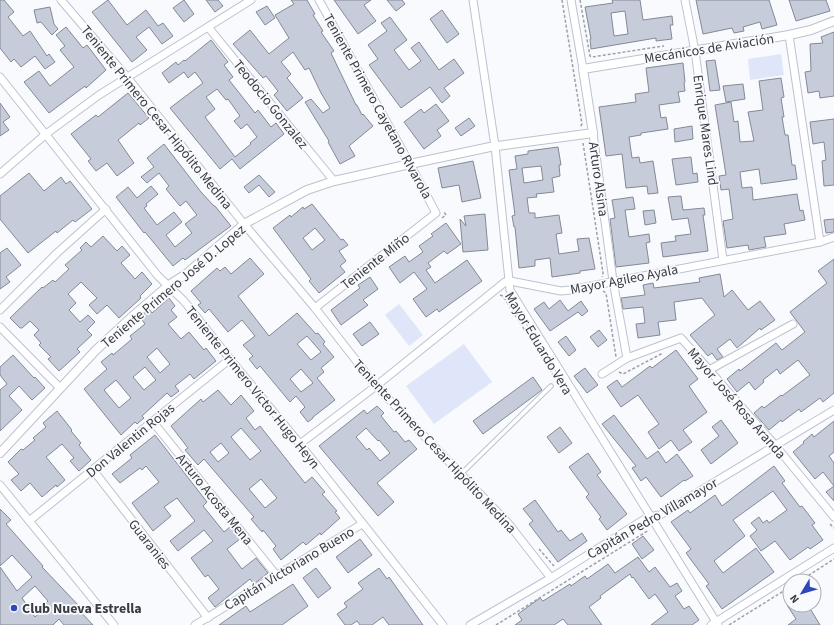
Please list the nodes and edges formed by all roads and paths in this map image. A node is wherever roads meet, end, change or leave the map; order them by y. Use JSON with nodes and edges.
{"nodes":[{"id":1,"x":61,"y":0,"type":"edge"},
{"id":2,"x":251,"y":0,"type":"edge"},
{"id":3,"x":319,"y":0,"type":"edge"},
{"id":4,"x":473,"y":0,"type":"edge"},
{"id":5,"x":562,"y":0,"type":"edge"},
{"id":6,"x":571,"y":0,"type":"edge"},
{"id":7,"x":580,"y":0,"type":"edge"},
{"id":8,"x":685,"y":0,"type":"edge"},
{"id":9,"x":834,"y":21,"type":"edge"},
{"id":10,"x":208,"y":27,"type":"junction"},
{"id":11,"x":789,"y":35,"type":"junction"},
{"id":12,"x":670,"y":46,"type":"dead end"},
{"id":13,"x":695,"y":51,"type":"junction"},
{"id":14,"x":583,"y":69,"type":"junction"},
{"id":15,"x":0,"y":77,"type":"edge"},
{"id":16,"x":126,"y":77,"type":"junction"},
{"id":17,"x":580,"y":127,"type":"dead end"},
{"id":18,"x":593,"y":133,"type":"junction"},
{"id":19,"x":46,"y":134,"type":"junction"},
{"id":20,"x":582,"y":140,"type":"dead end"},
{"id":21,"x":495,"y":146,"type":"junction"},
{"id":22,"x":410,"y":164,"type":"junction"},
{"id":23,"x":0,"y":174,"type":"edge"},
{"id":24,"x":334,"y":181,"type":"junction"},
{"id":25,"x":106,"y":209,"type":"junction"},
{"id":26,"x":436,"y":213,"type":"joint"},
{"id":27,"x":244,"y":224,"type":"junction"},
{"id":28,"x":834,"y":237,"type":"edge"},
{"id":29,"x":820,"y":242,"type":"junction"},
{"id":30,"x":723,"y":260,"type":"junction"},
{"id":31,"x":602,"y":277,"type":"dead end"},
{"id":32,"x":510,"y":281,"type":"junction"},
{"id":33,"x":613,"y":281,"type":"junction"},
{"id":34,"x":168,"y":285,"type":"junction"},
{"id":35,"x":603,"y":290,"type":"dead end"},
{"id":36,"x":315,"y":308,"type":"junction"},
{"id":37,"x":0,"y":310,"type":"edge"},
{"id":38,"x":793,"y":324,"type":"dead end"},
{"id":39,"x":0,"y":327,"type":"edge"},
{"id":40,"x":664,"y":353,"type":"dead end"},
{"id":41,"x":627,"y":358,"type":"junction"},
{"id":42,"x":230,"y":359,"type":"junction"},
{"id":43,"x":618,"y":368,"type":"junction"},
{"id":44,"x":709,"y":370,"type":"junction"},
{"id":45,"x":602,"y":374,"type":"dead end"},
{"id":46,"x":376,"y":386,"type":"junction"},
{"id":47,"x":551,"y":386,"type":"dead end"},
{"id":48,"x":60,"y":388,"type":"junction"},
{"id":49,"x":834,"y":410,"type":"edge"},
{"id":50,"x":153,"y":422,"type":"junction"},
{"id":51,"x":300,"y":444,"type":"junction"},
{"id":52,"x":774,"y":445,"type":"junction"},
{"id":53,"x":0,"y":453,"type":"edge"},
{"id":54,"x":93,"y":470,"type":"junction"},
{"id":55,"x":461,"y":474,"type":"junction"},
{"id":56,"x":0,"y":485,"type":"edge"},
{"id":57,"x":651,"y":515,"type":"junction"},
{"id":58,"x":834,"y":517,"type":"edge"},
{"id":59,"x":29,"y":521,"type":"junction"},
{"id":60,"x":362,"y":524,"type":"junction"},
{"id":61,"x":653,"y":530,"type":"dead end"},
{"id":62,"x":834,"y":548,"type":"edge"},
{"id":63,"x":834,"y":560,"type":"edge"},
{"id":64,"x":813,"y":573,"type":"edge"},
{"id":65,"x":277,"y":576,"type":"junction"},
{"id":66,"x":551,"y":578,"type":"junction"},
{"id":67,"x":782,"y":592,"type":"edge"},
{"id":68,"x":208,"y":618,"type":"junction"},
{"id":69,"x":715,"y":624,"type":"edge"},
{"id":70,"x":114,"y":625,"type":"edge"},
{"id":71,"x":195,"y":625,"type":"edge"},
{"id":72,"x":443,"y":625,"type":"edge"},
{"id":73,"x":470,"y":625,"type":"edge"},
{"id":74,"x":496,"y":625,"type":"edge"},
{"id":75,"x":729,"y":625,"type":"edge"}],
"edges":[{"from":1,"to":16,"type":"street","name":"Teniente Primero Cesar Hipólito Medina"},
{"from":2,"to":10,"type":"street"},
{"from":3,"to":22,"type":"street","name":"Teniente Primero Cayetano RIvarola"},
{"from":4,"to":21,"type":"street","name":"Mayor Eduardo Vera"},
{"from":5,"to":17,"type":"path","name":"Arturo Alsina"},
{"from":6,"to":14,"type":"street","name":"Arturo Alsina"},
{"from":7,"to":12,"type":"path","name":"Mecánicos de Aviación"},
{"from":8,"to":13,"type":"street","name":"Enrique Mares Lind"},
{"from":9,"to":11,"type":"street","name":"Mecánicos de Aviación"},
{"from":10,"to":16,"type":"street"},
{"from":10,"to":24,"type":"street","name":"Teodocio Gonzalez"},
{"from":11,"to":13,"type":"street","name":"Mecánicos de Aviación"},
{"from":11,"to":29,"type":"street"},
{"from":13,"to":14,"type":"street","name":"Mecánicos de Aviación"},
{"from":13,"to":30,"type":"street","name":"Enrique Mares Lind"},
{"from":14,"to":18,"type":"street","name":"Arturo Alsina"},
{"from":15,"to":19,"type":"street","name":"Teniente Primero Victor Hugo Heyn"},
{"from":16,"to":19,"type":"street"},
{"from":16,"to":27,"type":"street","name":"Teniente Primero Cesar Hipólito Medina"},
{"from":18,"to":21,"type":"street","name":"Teniente Primero José D. Lopez"},
{"from":18,"to":33,"type":"street","name":"Arturo Alsina"},
{"from":19,"to":23,"type":"street"},
{"from":19,"to":25,"type":"street","name":"Teniente Primero Victor Hugo Heyn"},
{"from":20,"to":31,"type":"path","name":"Arturo Alsina"},
{"from":21,"to":22,"type":"street","name":"Teniente Primero José D. Lopez"},
{"from":21,"to":32,"type":"street","name":"Mayor Eduardo Vera"},
{"from":22,"to":24,"type":"street","name":"Teniente Primero José D. Lopez"},
{"from":22,"to":26,"type":"street","name":"Teniente Primero Cayetano RIvarola"},
{"from":24,"to":27,"type":"street","name":"Teniente Primero José D. Lopez"},
{"from":25,"to":34,"type":"street","name":"Teniente Primero Victor Hugo Heyn"},
{"from":25,"to":37,"type":"street"},
{"from":26,"to":36,"type":"street","name":"Teniente Miño"},
{"from":27,"to":34,"type":"street","name":"Teniente Primero José D. Lopez"},
{"from":27,"to":36,"type":"street","name":"Teniente Primero Cesar Hipólito Medina"},
{"from":28,"to":29,"type":"street","name":"Mayor Agileo Ayala"},
{"from":29,"to":30,"type":"street","name":"Mayor Agileo Ayala"},
{"from":30,"to":33,"type":"street","name":"Mayor Agileo Ayala"},
{"from":32,"to":33,"type":"street","name":"Mayor Agileo Ayala"},
{"from":32,"to":46,"type":"street"},
{"from":32,"to":57,"type":"street","name":"Mayor Eduardo Vera"},
{"from":33,"to":41,"type":"street","name":"Arturo Alsina"},
{"from":34,"to":42,"type":"street","name":"Teniente Primero Victor Hugo Heyn"},
{"from":34,"to":48,"type":"street","name":"Teniente Primero José D. Lopez"},
{"from":35,"to":43,"type":"path"},
{"from":36,"to":46,"type":"street","name":"Teniente Primero Cesar Hipólito Medina"},
{"from":38,"to":44,"type":"street"},
{"from":39,"to":48,"type":"street"},
{"from":40,"to":43,"type":"path","name":"Mayor José Rosa Aranda"},
{"from":41,"to":43,"type":"street","name":"Mayor José Rosa Aranda"},
{"from":41,"to":44,"type":"street","name":"Mayor José Rosa Aranda"},
{"from":42,"to":50,"type":"street","name":"Don Valentin Rojas"},
{"from":42,"to":51,"type":"street","name":"Teniente Primero Victor Hugo Heyn"},
{"from":43,"to":45,"type":"street","name":"Mayor José Rosa Aranda"},
{"from":44,"to":52,"type":"street","name":"Mayor José Rosa Aranda"},
{"from":46,"to":51,"type":"street"},
{"from":46,"to":55,"type":"street","name":"Teniente Primero Cesar Hipólito Medina"},
{"from":47,"to":55,"type":"lane"},
{"from":48,"to":53,"type":"street","name":"Teniente Primero José D. Lopez"},
{"from":49,"to":52,"type":"street","name":"Capitán Pedro Villamayor"},
{"from":50,"to":54,"type":"street","name":"Don Valentin Rojas"},
{"from":50,"to":65,"type":"street","name":"Arturo Acosta Mena"},
{"from":51,"to":60,"type":"street","name":"Teniente Primero Victor Hugo Heyn"},
{"from":52,"to":57,"type":"street","name":"Capitán Pedro Villamayor"},
{"from":52,"to":58,"type":"street","name":"Mayor José Rosa Aranda"},
{"from":54,"to":59,"type":"street","name":"Don Valentin Rojas"},
{"from":54,"to":68,"type":"street","name":"Guaranies"},
{"from":55,"to":66,"type":"street","name":"Teniente Primero Cesar Hipólito Medina"},
{"from":56,"to":59,"type":"street"},
{"from":57,"to":66,"type":"street","name":"Capitán Pedro Villamayor"},
{"from":57,"to":69,"type":"street","name":"Mayor Eduardo Vera"},
{"from":59,"to":70,"type":"street"},
{"from":60,"to":65,"type":"street","name":"Capitán Victoriano Bueno"},
{"from":60,"to":72,"type":"street","name":"Teniente Primero Victor Hugo Heyn"},
{"from":61,"to":74,"type":"path","name":"Capitán Pedro Villamayor"},
{"from":62,"to":69,"type":"street"},
{"from":63,"to":64,"type":"path"},
{"from":65,"to":68,"type":"street","name":"Capitán Victoriano Bueno"},
{"from":66,"to":73,"type":"street","name":"Capitán Pedro Villamayor"},
{"from":67,"to":75,"type":"path"},
{"from":68,"to":71,"type":"street","name":"Capitán Victoriano Bueno"}]}
